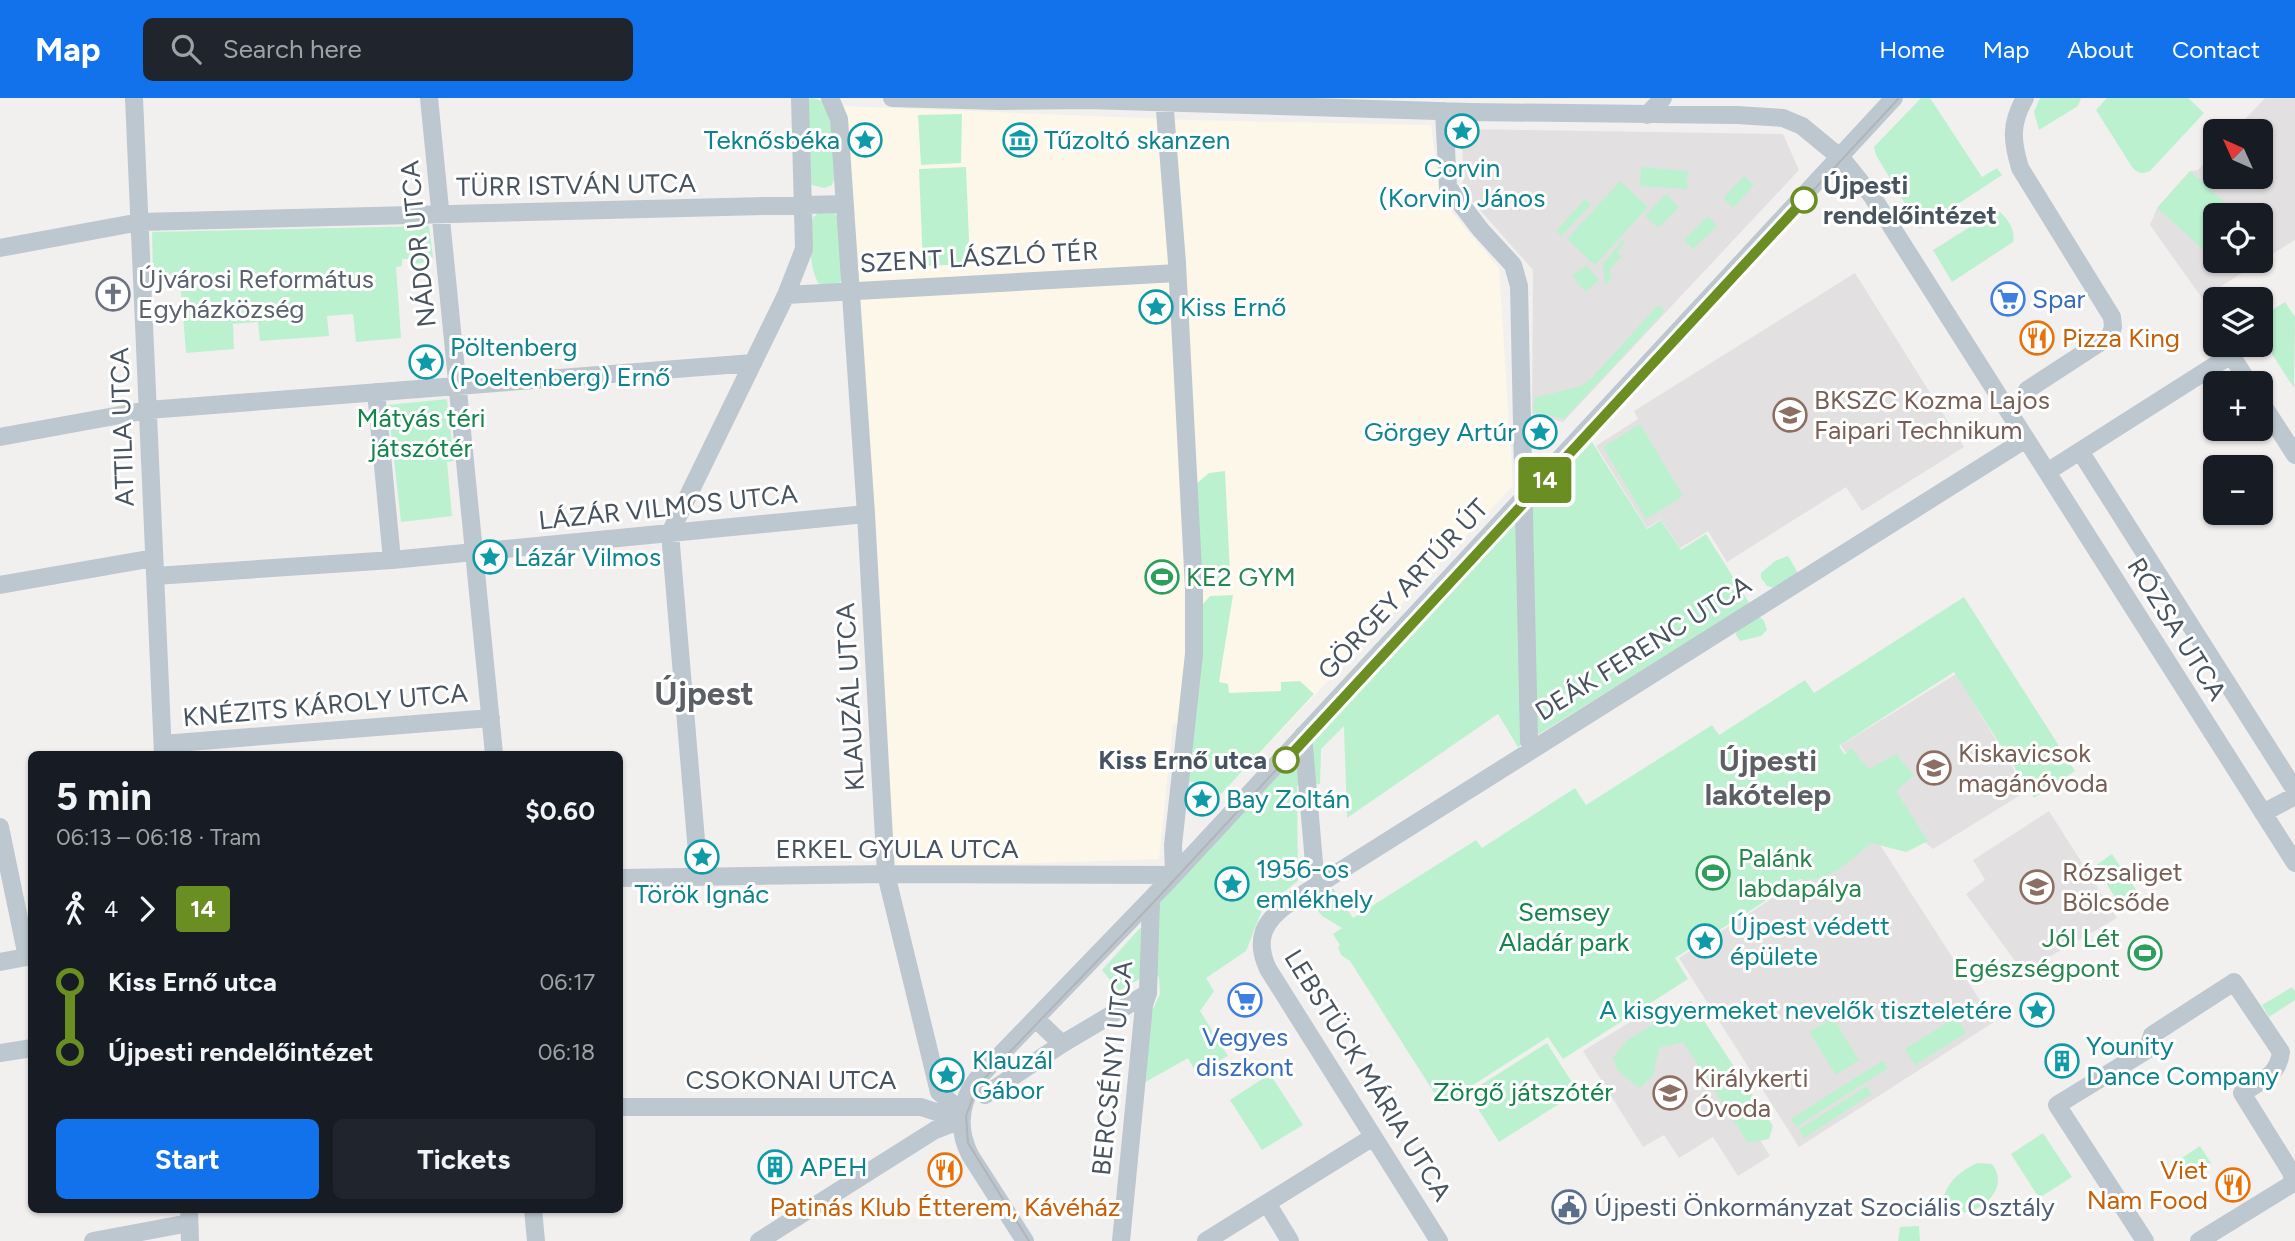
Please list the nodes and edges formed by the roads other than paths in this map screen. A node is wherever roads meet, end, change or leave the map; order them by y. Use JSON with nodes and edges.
{"nodes":[{"id":1,"x":134,"y":98,"type":"edge"},
{"id":2,"x":429,"y":98,"type":"edge"},
{"id":3,"x":800,"y":98,"type":"edge"},
{"id":4,"x":830,"y":98,"type":"edge"},
{"id":5,"x":892,"y":98,"type":"edge"},
{"id":6,"x":1663,"y":98,"type":"edge"},
{"id":7,"x":1894,"y":98,"type":"edge"},
{"id":8,"x":2025,"y":98,"type":"edge"},
{"id":9,"x":1164,"y":100,"type":"edge"},
{"id":10,"x":1469,"y":105,"type":"edge"},
{"id":11,"x":1444,"y":111,"type":"junction"},
{"id":12,"x":1647,"y":115,"type":"junction"},
{"id":13,"x":1839,"y":156,"type":"junction"},
{"id":14,"x":845,"y":204,"type":"junction"},
{"id":15,"x":802,"y":206,"type":"junction"},
{"id":16,"x":441,"y":215,"type":"junction"},
{"id":17,"x":140,"y":222,"type":"junction"},
{"id":18,"x":0,"y":248,"type":"edge"},
{"id":19,"x":1177,"y":273,"type":"junction"},
{"id":20,"x":850,"y":293,"type":"junction"},
{"id":21,"x":786,"y":295,"type":"junction"},
{"id":22,"x":753,"y":363,"type":"junction"},
{"id":23,"x":2206,"y":371,"type":"edge"},
{"id":24,"x":2241,"y":371,"type":"edge"},
{"id":25,"x":2203,"y":373,"type":"edge"},
{"id":26,"x":458,"y":386,"type":"junction"},
{"id":27,"x":2027,"y":390,"type":"dead end"},
{"id":28,"x":376,"y":392,"type":"junction"},
{"id":29,"x":148,"y":410,"type":"junction"},
{"id":30,"x":2273,"y":421,"type":"edge"},
{"id":31,"x":0,"y":437,"type":"edge"},
{"id":32,"x":2026,"y":439,"type":"junction"},
{"id":33,"x":2080,"y":451,"type":"junction"},
{"id":34,"x":2295,"y":455,"type":"edge"},
{"id":35,"x":2047,"y":472,"type":"junction"},
{"id":36,"x":1524,"y":498,"type":"junction"},
{"id":37,"x":866,"y":514,"type":"junction"},
{"id":38,"x":670,"y":533,"type":"junction"},
{"id":39,"x":475,"y":552,"type":"junction"},
{"id":40,"x":154,"y":558,"type":"junction"},
{"id":41,"x":391,"y":560,"type":"junction"},
{"id":42,"x":155,"y":576,"type":"junction"},
{"id":43,"x":0,"y":585,"type":"edge"},
{"id":44,"x":491,"y":718,"type":"junction"},
{"id":45,"x":1303,"y":735,"type":"junction"},
{"id":46,"x":163,"y":749,"type":"edge"},
{"id":47,"x":1533,"y":749,"type":"junction"},
{"id":48,"x":494,"y":751,"type":"edge"},
{"id":49,"x":2295,"y":793,"type":"edge"},
{"id":50,"x":2263,"y":813,"type":"junction"},
{"id":51,"x":0,"y":827,"type":"edge"},
{"id":52,"x":2295,"y":863,"type":"edge"},
{"id":53,"x":886,"y":874,"type":"junction"},
{"id":54,"x":1174,"y":875,"type":"junction"},
{"id":55,"x":699,"y":876,"type":"junction"},
{"id":56,"x":623,"y":878,"type":"edge"},
{"id":57,"x":1316,"y":886,"type":"junction"},
{"id":58,"x":1151,"y":900,"type":"junction"},
{"id":59,"x":1289,"y":903,"type":"joint"},
{"id":60,"x":28,"y":953,"type":"edge"},
{"id":61,"x":28,"y":957,"type":"edge"},
{"id":62,"x":0,"y":962,"type":"edge"},
{"id":63,"x":1148,"y":993,"type":"junction"},
{"id":64,"x":1036,"y":1019,"type":"junction"},
{"id":65,"x":1062,"y":1044,"type":"junction"},
{"id":66,"x":28,"y":1049,"type":"edge"},
{"id":67,"x":0,"y":1054,"type":"edge"},
{"id":68,"x":939,"y":1092,"type":"junction"},
{"id":69,"x":985,"y":1095,"type":"dead end"},
{"id":70,"x":623,"y":1107,"type":"edge"},
{"id":71,"x":920,"y":1107,"type":"junction"},
{"id":72,"x":961,"y":1116,"type":"junction"},
{"id":73,"x":1373,"y":1137,"type":"junction"},
{"id":74,"x":2294,"y":1182,"type":"edge"},
{"id":75,"x":1267,"y":1203,"type":"junction"},
{"id":76,"x":533,"y":1213,"type":"edge"},
{"id":77,"x":190,"y":1224,"type":"edge"},
{"id":78,"x":93,"y":1241,"type":"edge"},
{"id":79,"x":536,"y":1241,"type":"edge"},
{"id":80,"x":758,"y":1241,"type":"edge"},
{"id":81,"x":1025,"y":1241,"type":"edge"},
{"id":82,"x":1121,"y":1241,"type":"edge"},
{"id":83,"x":1206,"y":1241,"type":"edge"},
{"id":84,"x":1290,"y":1241,"type":"edge"},
{"id":85,"x":1439,"y":1241,"type":"edge"},
{"id":86,"x":2145,"y":1241,"type":"edge"},
{"id":87,"x":2199,"y":1241,"type":"edge"}],
"edges":[{"from":1,"to":17,"type":"street","name":"ATTILA UTCA"},
{"from":2,"to":16,"type":"street","name":"NÁDOR UTCA"},
{"from":3,"to":15,"type":"street"},
{"from":4,"to":14,"type":"street","name":"SZENT LÁSZLÓ TÉR"},
{"from":5,"to":9,"type":"street"},
{"from":6,"to":12,"type":"street"},
{"from":7,"to":13,"type":"street","name":"GÖRGEY ARTÚR ÚT"},
{"from":8,"to":27,"type":"street"},
{"from":9,"to":11,"type":"street","name":"RÓZSA UTCA"},
{"from":9,"to":19,"type":"street"},
{"from":10,"to":11,"type":"street","name":"RÓZSA UTCA"},
{"from":10,"to":12,"type":"street","name":"RÓZSA UTCA"},
{"from":11,"to":36,"type":"street"},
{"from":12,"to":13,"type":"street","name":"RÓZSA UTCA"},
{"from":13,"to":32,"type":"street","name":"RÓZSA UTCA"},
{"from":13,"to":36,"type":"street","name":"GÖRGEY ARTÚR ÚT"},
{"from":14,"to":15,"type":"street","name":"TÜRR ISTVÁN UTCA"},
{"from":14,"to":20,"type":"street","name":"SZENT LÁSZLÓ TÉR"},
{"from":15,"to":16,"type":"street","name":"TÜRR ISTVÁN UTCA"},
{"from":15,"to":21,"type":"street"},
{"from":16,"to":17,"type":"street","name":"TÜRR ISTVÁN UTCA"},
{"from":16,"to":26,"type":"street","name":"NÁDOR UTCA"},
{"from":17,"to":18,"type":"street","name":"TÜRR ISTVÁN UTCA"},
{"from":17,"to":29,"type":"street","name":"ATTILA UTCA"},
{"from":19,"to":20,"type":"street","name":"SZENT LÁSZLÓ TÉR"},
{"from":19,"to":54,"type":"street"},
{"from":20,"to":21,"type":"street"},
{"from":20,"to":37,"type":"street","name":"KLAUZÁL UTCA"},
{"from":21,"to":22,"type":"street"},
{"from":22,"to":26,"type":"street"},
{"from":22,"to":38,"type":"street"},
{"from":23,"to":24,"type":"street"},
{"from":25,"to":33,"type":"street"},
{"from":26,"to":28,"type":"street"},
{"from":26,"to":39,"type":"street","name":"NÁDOR UTCA"},
{"from":28,"to":29,"type":"street"},
{"from":28,"to":41,"type":"street"},
{"from":29,"to":31,"type":"street"},
{"from":29,"to":40,"type":"street","name":"ATTILA UTCA"},
{"from":30,"to":34,"type":"street"},
{"from":32,"to":35,"type":"street","name":"RÓZSA UTCA"},
{"from":32,"to":47,"type":"street","name":"DEÁK FERENC UTCA"},
{"from":33,"to":35,"type":"street"},
{"from":33,"to":49,"type":"street","name":"RÓZSA UTCA"},
{"from":35,"to":50,"type":"street","name":"RÓZSA UTCA"},
{"from":36,"to":45,"type":"street","name":"GÖRGEY ARTÚR ÚT"},
{"from":36,"to":47,"type":"street"},
{"from":37,"to":38,"type":"street","name":"LÁZÁR VILMOS UTCA"},
{"from":37,"to":53,"type":"street","name":"KLAUZÁL UTCA"},
{"from":38,"to":39,"type":"street","name":"LÁZÁR VILMOS UTCA"},
{"from":38,"to":55,"type":"street"},
{"from":39,"to":41,"type":"street","name":"LÁZÁR VILMOS UTCA"},
{"from":39,"to":44,"type":"street"},
{"from":40,"to":42,"type":"street","name":"ATTILA UTCA"},
{"from":40,"to":43,"type":"street"},
{"from":41,"to":42,"type":"street"},
{"from":42,"to":46,"type":"street","name":"ATTILA UTCA"},
{"from":44,"to":46,"type":"street","name":"KNÉZITS KÁROLY UTCA"},
{"from":44,"to":48,"type":"street"},
{"from":45,"to":54,"type":"street","name":"GÖRGEY ARTÚR ÚT"},
{"from":45,"to":57,"type":"street"},
{"from":47,"to":57,"type":"street","name":"DEÁK FERENC UTCA"},
{"from":49,"to":50,"type":"street","name":"RÓZSA UTCA"},
{"from":50,"to":52,"type":"street","name":"RÓZSA UTCA"},
{"from":51,"to":60,"type":"street"},
{"from":53,"to":54,"type":"street","name":"ERKEL GYULA UTCA"},
{"from":53,"to":55,"type":"street","name":"ERKEL GYULA UTCA"},
{"from":53,"to":68,"type":"street","name":"KLAUZÁL UTCA"},
{"from":54,"to":58,"type":"street","name":"GÖRGEY ARTÚR ÚT"},
{"from":55,"to":56,"type":"street","name":"ERKEL GYULA UTCA"},
{"from":57,"to":59,"type":"street","name":"DEÁK FERENC UTCA"},
{"from":58,"to":63,"type":"street","name":"BERCSÉNYI UTCA"},
{"from":58,"to":64,"type":"street","name":"GÖRGEY ARTÚR ÚT"},
{"from":59,"to":73,"type":"street","name":"LEBSTÜCK MÁRIA UTCA"},
{"from":61,"to":62,"type":"street"},
{"from":63,"to":65,"type":"street"},
{"from":63,"to":82,"type":"street","name":"BERCSÉNYI UTCA"},
{"from":64,"to":65,"type":"street"},
{"from":64,"to":72,"type":"street","name":"GÖRGEY ARTÚR ÚT"},
{"from":65,"to":69,"type":"street"},
{"from":66,"to":67,"type":"street"},
{"from":68,"to":71,"type":"street"},
{"from":68,"to":72,"type":"street"},
{"from":70,"to":71,"type":"street","name":"CSOKONAI UTCA"},
{"from":71,"to":72,"type":"street","name":"CSOKONAI UTCA"},
{"from":72,"to":80,"type":"street"},
{"from":72,"to":81,"type":"street"},
{"from":73,"to":75,"type":"street"},
{"from":73,"to":85,"type":"street","name":"LEBSTÜCK MÁRIA UTCA"},
{"from":74,"to":86,"type":"street"},
{"from":74,"to":87,"type":"street"},
{"from":75,"to":83,"type":"street"},
{"from":75,"to":84,"type":"street"},
{"from":76,"to":79,"type":"street"},
{"from":77,"to":78,"type":"street"}]}
